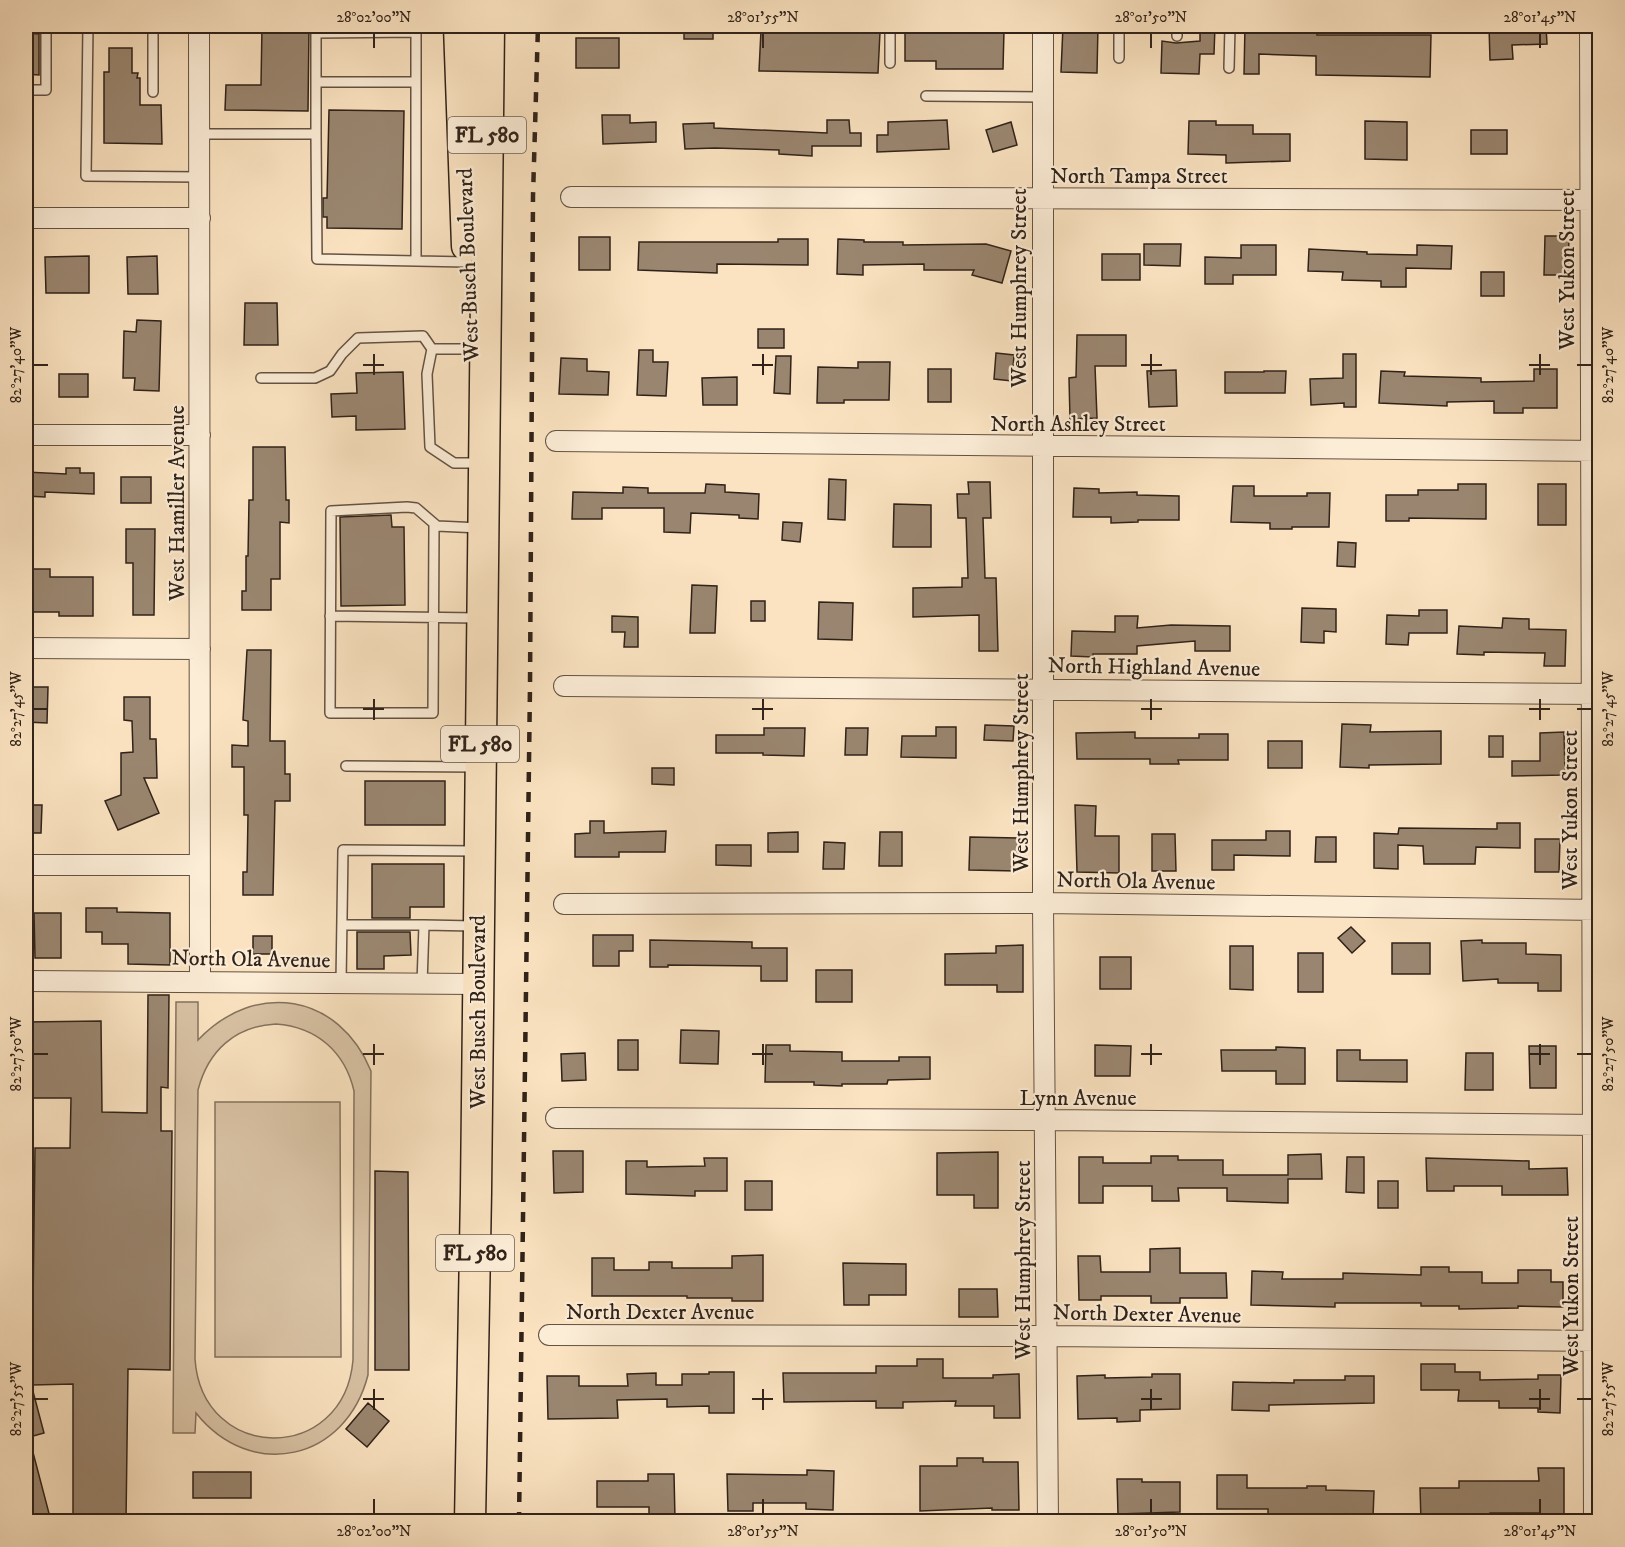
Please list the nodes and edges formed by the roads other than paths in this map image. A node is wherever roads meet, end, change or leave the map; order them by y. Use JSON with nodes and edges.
{"nodes":[{"id":1,"x":46,"y":26,"type":"edge"},
{"id":2,"x":88,"y":26,"type":"edge"},
{"id":3,"x":153,"y":26,"type":"edge"},
{"id":4,"x":199,"y":26,"type":"edge"},
{"id":5,"x":459,"y":26,"type":"edge"},
{"id":6,"x":489,"y":26,"type":"edge"},
{"id":7,"x":890,"y":26,"type":"edge"},
{"id":8,"x":1043,"y":26,"type":"edge"},
{"id":9,"x":1119,"y":26,"type":"edge"},
{"id":10,"x":1177,"y":26,"type":"edge"},
{"id":11,"x":1230,"y":26,"type":"edge"},
{"id":12,"x":1590,"y":26,"type":"edge"},
{"id":13,"x":316,"y":29,"type":"edge"},
{"id":14,"x":1177,"y":36,"type":"dead end"},
{"id":15,"x":1119,"y":58,"type":"dead end"},
{"id":16,"x":890,"y":63,"type":"dead end"},
{"id":17,"x":1229,"y":69,"type":"dead end"},
{"id":18,"x":316,"y":82,"type":"junction"},
{"id":19,"x":416,"y":82,"type":"junction"},
{"id":20,"x":26,"y":90,"type":"edge"},
{"id":21,"x":153,"y":92,"type":"dead end"},
{"id":22,"x":926,"y":96,"type":"dead end"},
{"id":23,"x":1043,"y":97,"type":"junction"},
{"id":24,"x":200,"y":134,"type":"junction"},
{"id":25,"x":316,"y":134,"type":"junction"},
{"id":26,"x":199,"y":177,"type":"junction"},
{"id":27,"x":571,"y":197,"type":"dead end"},
{"id":28,"x":1042,"y":199,"type":"junction"},
{"id":29,"x":1595,"y":200,"type":"edge"},
{"id":30,"x":26,"y":218,"type":"edge"},
{"id":31,"x":200,"y":218,"type":"junction"},
{"id":32,"x":416,"y":261,"type":"junction"},
{"id":33,"x":467,"y":262,"type":"junction"},
{"id":34,"x":432,"y":349,"type":"junction"},
{"id":35,"x":470,"y":349,"type":"junction"},
{"id":36,"x":261,"y":378,"type":"dead end"},
{"id":37,"x":26,"y":435,"type":"edge"},
{"id":38,"x":200,"y":435,"type":"junction"},
{"id":39,"x":556,"y":441,"type":"dead end"},
{"id":40,"x":1042,"y":447,"type":"junction"},
{"id":41,"x":1596,"y":451,"type":"edge"},
{"id":42,"x":479,"y":463,"type":"junction"},
{"id":43,"x":483,"y":516,"type":"junction"},
{"id":44,"x":434,"y":525,"type":"junction"},
{"id":45,"x":330,"y":616,"type":"junction"},
{"id":46,"x":434,"y":617,"type":"junction"},
{"id":47,"x":482,"y":618,"type":"junction"},
{"id":48,"x":26,"y":648,"type":"edge"},
{"id":49,"x":200,"y":649,"type":"junction"},
{"id":50,"x":564,"y":686,"type":"dead end"},
{"id":51,"x":1044,"y":689,"type":"junction"},
{"id":52,"x":1596,"y":694,"type":"edge"},
{"id":53,"x":346,"y":766,"type":"dead end"},
{"id":54,"x":480,"y":767,"type":"junction"},
{"id":55,"x":478,"y":851,"type":"junction"},
{"id":56,"x":26,"y":865,"type":"edge"},
{"id":57,"x":199,"y":865,"type":"junction"},
{"id":58,"x":1043,"y":903,"type":"junction"},
{"id":59,"x":564,"y":904,"type":"dead end"},
{"id":60,"x":1596,"y":910,"type":"edge"},
{"id":61,"x":342,"y":925,"type":"junction"},
{"id":62,"x":424,"y":925,"type":"junction"},
{"id":63,"x":478,"y":926,"type":"junction"},
{"id":64,"x":26,"y":981,"type":"edge"},
{"id":65,"x":200,"y":981,"type":"junction"},
{"id":66,"x":341,"y":983,"type":"junction"},
{"id":67,"x":422,"y":984,"type":"junction"},
{"id":68,"x":477,"y":984,"type":"junction"},
{"id":69,"x":556,"y":1118,"type":"dead end"},
{"id":70,"x":1046,"y":1120,"type":"junction"},
{"id":71,"x":1596,"y":1125,"type":"edge"},
{"id":72,"x":549,"y":1335,"type":"dead end"},
{"id":73,"x":1046,"y":1335,"type":"junction"},
{"id":74,"x":1597,"y":1341,"type":"edge"},
{"id":75,"x":471,"y":1521,"type":"edge"},
{"id":76,"x":1048,"y":1521,"type":"edge"},
{"id":77,"x":1594,"y":1521,"type":"edge"}],
"edges":[{"from":1,"to":20,"type":"lane"},
{"from":2,"to":26,"type":"lane"},
{"from":3,"to":21,"type":"lane"},
{"from":4,"to":24,"type":"street","name":"West Hamiller Avenue"},
{"from":5,"to":33,"type":"main road","name":"West Busch Boulevard","number":"FL 580"},
{"from":6,"to":43,"type":"main road","name":"West Busch Boulevard","number":"FL 580"},
{"from":7,"to":16,"type":"lane"},
{"from":8,"to":23,"type":"street","name":"West Humphrey Street"},
{"from":9,"to":15,"type":"lane"},
{"from":10,"to":14,"type":"lane"},
{"from":11,"to":17,"type":"lane"},
{"from":12,"to":29,"type":"street","name":"West Yukon Street"},
{"from":13,"to":18,"type":"lane"},
{"from":13,"to":19,"type":"lane"},
{"from":18,"to":19,"type":"lane"},
{"from":18,"to":25,"type":"lane"},
{"from":19,"to":32,"type":"lane"},
{"from":22,"to":23,"type":"lane"},
{"from":23,"to":28,"type":"street","name":"West Humphrey Street"},
{"from":24,"to":25,"type":"lane"},
{"from":24,"to":26,"type":"street","name":"West Hamiller Avenue"},
{"from":25,"to":32,"type":"lane"},
{"from":26,"to":31,"type":"street","name":"West Hamiller Avenue"},
{"from":27,"to":28,"type":"street","name":"North Tampa Street"},
{"from":28,"to":29,"type":"street","name":"North Tampa Street"},
{"from":28,"to":40,"type":"street","name":"West Humphrey Street"},
{"from":29,"to":41,"type":"street","name":"West Yukon Street"},
{"from":30,"to":31,"type":"street"},
{"from":31,"to":38,"type":"street","name":"West Hamiller Avenue"},
{"from":32,"to":33,"type":"lane"},
{"from":33,"to":35,"type":"main road","name":"West Busch Boulevard","number":"FL 580"},
{"from":34,"to":35,"type":"lane"},
{"from":34,"to":36,"type":"lane"},
{"from":34,"to":42,"type":"lane"},
{"from":35,"to":42,"type":"main road","name":"West Busch Boulevard","number":"FL 580"},
{"from":37,"to":38,"type":"street"},
{"from":38,"to":49,"type":"street","name":"West Hamiller Avenue"},
{"from":39,"to":40,"type":"street","name":"North Ashley Street"},
{"from":40,"to":41,"type":"street","name":"North Ashley Street"},
{"from":40,"to":51,"type":"street","name":"West Humphrey Street"},
{"from":41,"to":52,"type":"street","name":"West Yukon Street"},
{"from":42,"to":43,"type":"main road","name":"West Busch Boulevard","number":"FL 580"},
{"from":43,"to":44,"type":"lane"},
{"from":43,"to":47,"type":"main road","name":"West Busch Boulevard","number":"FL 580"},
{"from":44,"to":45,"type":"lane"},
{"from":44,"to":46,"type":"lane"},
{"from":45,"to":46,"type":"lane"},
{"from":45,"to":46,"type":"lane"},
{"from":46,"to":47,"type":"lane"},
{"from":47,"to":54,"type":"main road","name":"West Busch Boulevard","number":"FL 580"},
{"from":48,"to":49,"type":"street"},
{"from":49,"to":57,"type":"street","name":"West Hamiller Avenue"},
{"from":50,"to":51,"type":"street","name":"North Highland Avenue"},
{"from":51,"to":52,"type":"street","name":"North Highland Avenue"},
{"from":51,"to":58,"type":"street","name":"West Humphrey Street"},
{"from":52,"to":60,"type":"street","name":"West Yukon Street"},
{"from":53,"to":54,"type":"lane"},
{"from":54,"to":55,"type":"main road","name":"West Busch Boulevard","number":"FL 580"},
{"from":55,"to":61,"type":"lane"},
{"from":55,"to":63,"type":"main road","name":"West Busch Boulevard","number":"FL 580"},
{"from":56,"to":57,"type":"street"},
{"from":57,"to":65,"type":"street","name":"West Hamiller Avenue"},
{"from":58,"to":59,"type":"street","name":"North Ola Avenue"},
{"from":58,"to":60,"type":"street","name":"North Ola Avenue"},
{"from":58,"to":70,"type":"street","name":"West Humphrey Street"},
{"from":60,"to":71,"type":"street","name":"West Yukon Street"},
{"from":61,"to":62,"type":"lane"},
{"from":61,"to":66,"type":"lane"},
{"from":62,"to":63,"type":"lane"},
{"from":62,"to":67,"type":"lane"},
{"from":63,"to":68,"type":"main road","name":"West Busch Boulevard","number":"FL 580"},
{"from":64,"to":65,"type":"street","name":"North Ola Avenue"},
{"from":65,"to":66,"type":"street","name":"North Ola Avenue"},
{"from":66,"to":67,"type":"street","name":"North Ola Avenue"},
{"from":67,"to":68,"type":"street","name":"North Ola Avenue"},
{"from":68,"to":75,"type":"main road","name":"West Busch Boulevard","number":"FL 580"},
{"from":69,"to":70,"type":"street","name":"Lynn Avenue"},
{"from":70,"to":71,"type":"street","name":"Lynn Avenue"},
{"from":70,"to":73,"type":"street","name":"West Humphrey Street"},
{"from":71,"to":74,"type":"street","name":"West Yukon Street"},
{"from":72,"to":73,"type":"street","name":"North Dexter Avenue"},
{"from":73,"to":74,"type":"street","name":"North Dexter Avenue"},
{"from":73,"to":76,"type":"street","name":"West Humphrey Street"},
{"from":74,"to":77,"type":"street","name":"West Yukon Street"}]}
